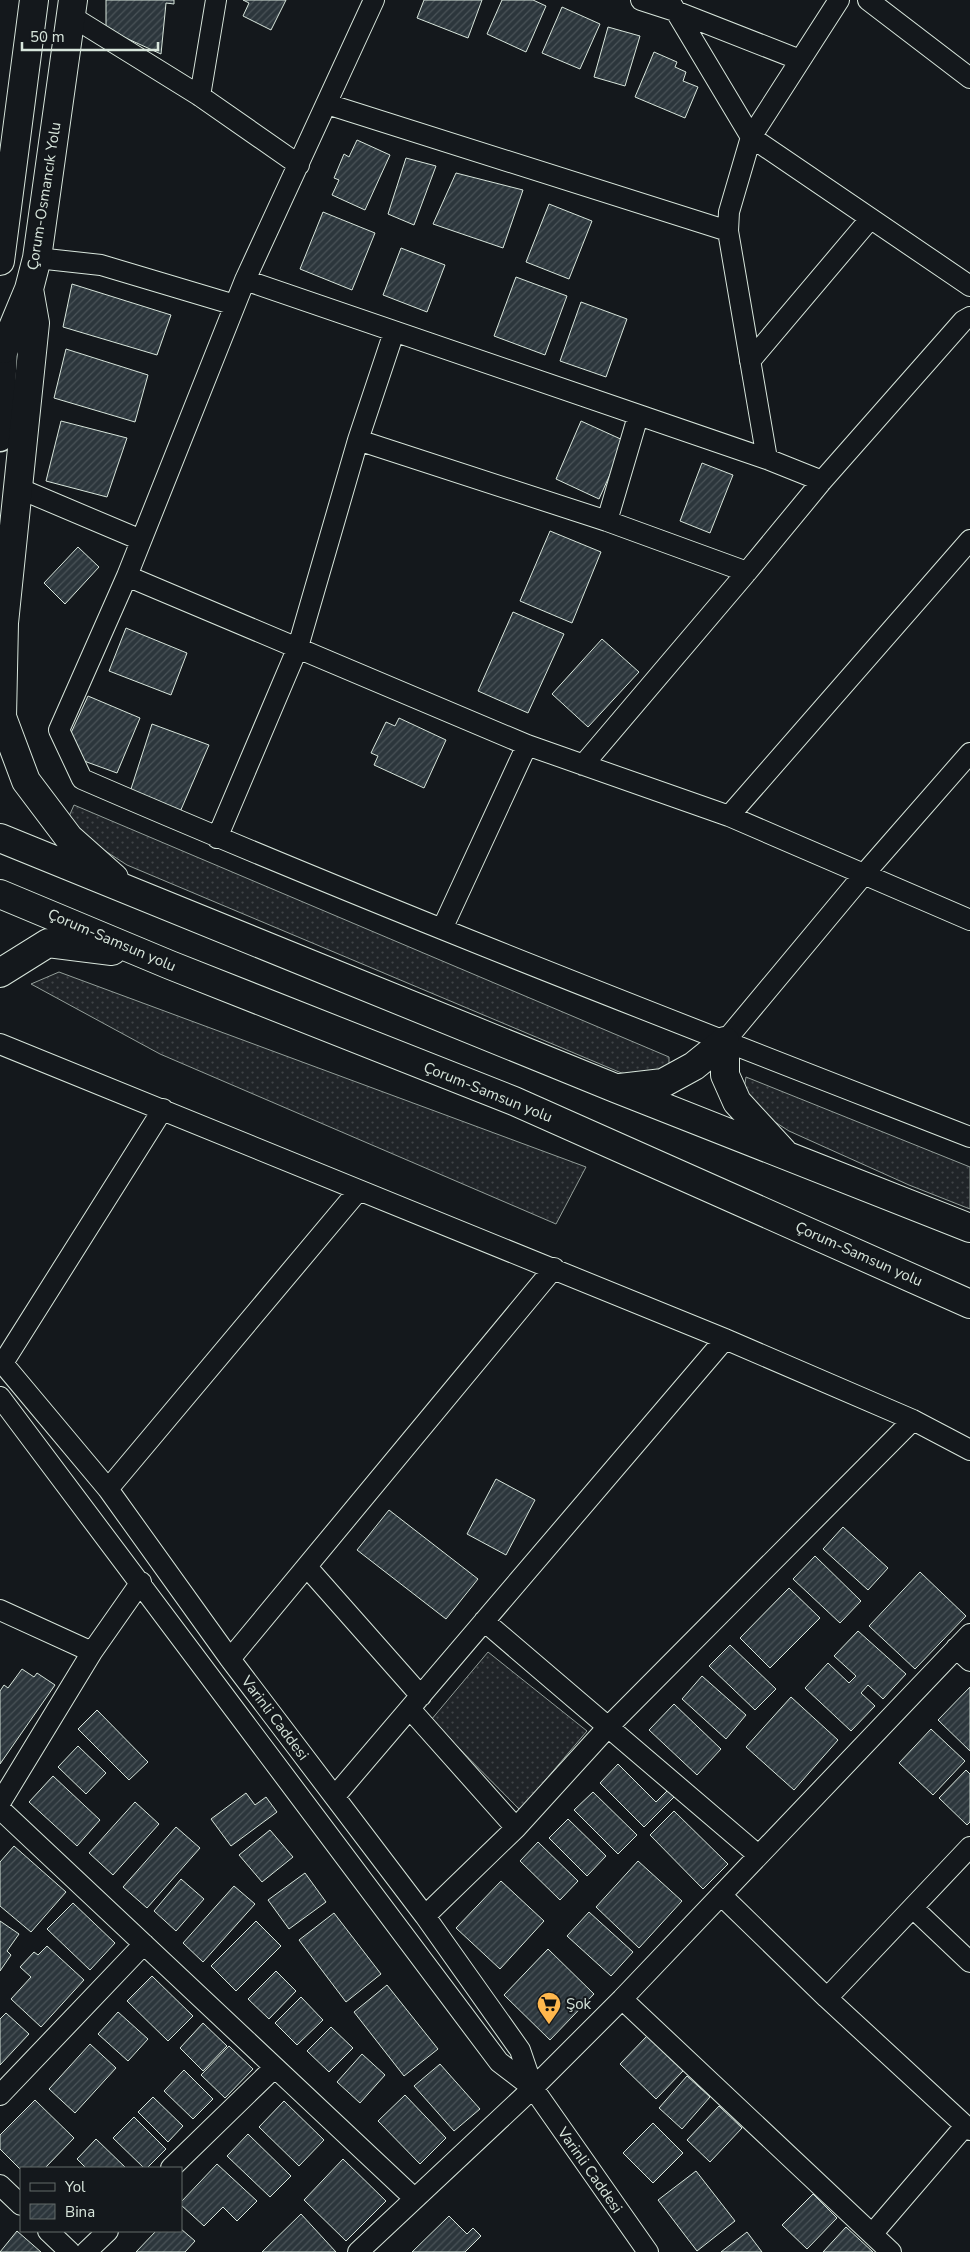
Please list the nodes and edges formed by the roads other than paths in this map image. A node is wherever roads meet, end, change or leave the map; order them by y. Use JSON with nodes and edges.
{"nodes":[{"id":1,"x":34,"y":0,"type":"edge"},
{"id":2,"x":216,"y":0,"type":"edge"},
{"id":3,"x":374,"y":0,"type":"edge"},
{"id":4,"x":641,"y":0,"type":"edge"},
{"id":5,"x":839,"y":0,"type":"edge"},
{"id":6,"x":868,"y":0,"type":"edge"},
{"id":7,"x":673,"y":4,"type":"edge"},
{"id":8,"x":72,"y":8,"type":"edge"},
{"id":9,"x":800,"y":60,"type":"junction"},
{"id":10,"x":970,"y":78,"type":"edge"},
{"id":11,"x":200,"y":96,"type":"junction"},
{"id":12,"x":327,"y":104,"type":"junction"},
{"id":13,"x":751,"y":137,"type":"junction"},
{"id":14,"x":299,"y":165,"type":"junction"},
{"id":15,"x":5,"y":181,"type":"edge"},
{"id":16,"x":870,"y":218,"type":"junction"},
{"id":17,"x":728,"y":231,"type":"junction"},
{"id":18,"x":37,"y":258,"type":"junction"},
{"id":19,"x":0,"y":260,"type":"edge"},
{"id":20,"x":245,"y":280,"type":"junction"},
{"id":21,"x":970,"y":286,"type":"edge"},
{"id":22,"x":29,"y":289,"type":"junction"},
{"id":23,"x":235,"y":305,"type":"junction"},
{"id":24,"x":0,"y":310,"type":"edge"},
{"id":25,"x":970,"y":317,"type":"edge"},
{"id":26,"x":394,"y":332,"type":"junction"},
{"id":27,"x":4,"y":349,"type":"junction"},
{"id":28,"x":750,"y":361,"type":"junction"},
{"id":29,"x":638,"y":416,"type":"junction"},
{"id":30,"x":0,"y":438,"type":"edge"},
{"id":31,"x":358,"y":440,"type":"junction"},
{"id":32,"x":767,"y":459,"type":"junction"},
{"id":33,"x":822,"y":481,"type":"junction"},
{"id":34,"x":18,"y":488,"type":"junction"},
{"id":35,"x":607,"y":521,"type":"junction"},
{"id":36,"x":142,"y":540,"type":"junction"},
{"id":37,"x":970,"y":540,"type":"edge"},
{"id":38,"x":747,"y":572,"type":"junction"},
{"id":39,"x":127,"y":576,"type":"junction"},
{"id":40,"x":298,"y":647,"type":"junction"},
{"id":41,"x":527,"y":745,"type":"junction"},
{"id":42,"x":970,"y":753,"type":"edge"},
{"id":43,"x":582,"y":765,"type":"junction"},
{"id":44,"x":729,"y":816,"type":"junction"},
{"id":45,"x":0,"y":838,"type":"edge"},
{"id":46,"x":217,"y":838,"type":"junction"},
{"id":47,"x":865,"y":873,"type":"junction"},
{"id":48,"x":130,"y":892,"type":"junction"},
{"id":49,"x":0,"y":894,"type":"edge"},
{"id":50,"x":970,"y":920,"type":"edge"},
{"id":51,"x":442,"y":929,"type":"junction"},
{"id":52,"x":170,"y":965,"type":"junction"},
{"id":53,"x":0,"y":973,"type":"edge"},
{"id":54,"x":725,"y":1041,"type":"junction"},
{"id":55,"x":0,"y":1044,"type":"edge"},
{"id":56,"x":615,"y":1088,"type":"junction"},
{"id":57,"x":163,"y":1109,"type":"junction"},
{"id":58,"x":970,"y":1137,"type":"edge"},
{"id":59,"x":788,"y":1157,"type":"junction"},
{"id":60,"x":358,"y":1191,"type":"junction"},
{"id":61,"x":970,"y":1228,"type":"edge"},
{"id":62,"x":554,"y":1268,"type":"junction"},
{"id":63,"x":970,"y":1304,"type":"edge"},
{"id":64,"x":725,"y":1339,"type":"junction"},
{"id":65,"x":1,"y":1361,"type":"edge"},
{"id":66,"x":0,"y":1397,"type":"edge"},
{"id":67,"x":913,"y":1420,"type":"junction"},
{"id":68,"x":970,"y":1450,"type":"edge"},
{"id":69,"x":108,"y":1489,"type":"junction"},
{"id":70,"x":307,"y":1567,"type":"junction"},
{"id":71,"x":140,"y":1582,"type":"junction"},
{"id":72,"x":0,"y":1610,"type":"edge"},
{"id":73,"x":484,"y":1621,"type":"junction"},
{"id":74,"x":966,"y":1648,"type":"edge"},
{"id":75,"x":92,"y":1652,"type":"junction"},
{"id":76,"x":230,"y":1659,"type":"junction"},
{"id":77,"x":416,"y":1702,"type":"junction"},
{"id":78,"x":607,"y":1728,"type":"junction"},
{"id":79,"x":335,"y":1796,"type":"junction"},
{"id":80,"x":0,"y":1804,"type":"edge"},
{"id":81,"x":0,"y":1808,"type":"edge"},
{"id":82,"x":516,"y":1828,"type":"junction"},
{"id":83,"x":970,"y":1847,"type":"edge"},
{"id":84,"x":758,"y":1855,"type":"junction"},
{"id":85,"x":721,"y":1895,"type":"junction"},
{"id":86,"x":913,"y":1908,"type":"junction"},
{"id":87,"x":425,"y":1916,"type":"junction"},
{"id":88,"x":144,"y":1944,"type":"junction"},
{"id":89,"x":970,"y":1962,"type":"edge"},
{"id":90,"x":827,"y":1998,"type":"junction"},
{"id":91,"x":622,"y":1999,"type":"junction"},
{"id":92,"x":274,"y":2068,"type":"junction"},
{"id":93,"x":533,"y":2088,"type":"junction"},
{"id":94,"x":0,"y":2095,"type":"edge"},
{"id":95,"x":967,"y":2128,"type":"edge"},
{"id":96,"x":172,"y":2167,"type":"edge"},
{"id":97,"x":0,"y":2184,"type":"edge"},
{"id":98,"x":414,"y":2198,"type":"junction"},
{"id":99,"x":20,"y":2204,"type":"edge"},
{"id":100,"x":49,"y":2232,"type":"edge"},
{"id":101,"x":107,"y":2232,"type":"edge"},
{"id":102,"x":873,"y":2233,"type":"junction"},
{"id":103,"x":361,"y":2251,"type":"edge"},
{"id":104,"x":70,"y":2252,"type":"edge"},
{"id":105,"x":86,"y":2252,"type":"edge"},
{"id":106,"x":648,"y":2252,"type":"edge"},
{"id":107,"x":891,"y":2252,"type":"edge"}],
"edges":[{"from":1,"to":15,"type":"highway"},
{"from":2,"to":11,"type":"street"},
{"from":3,"to":12,"type":"street"},
{"from":4,"to":7,"type":"street"},
{"from":5,"to":9,"type":"street"},
{"from":6,"to":10,"type":"street"},
{"from":7,"to":9,"type":"street"},
{"from":7,"to":13,"type":"street"},
{"from":8,"to":11,"type":"street"},
{"from":8,"to":18,"type":"highway","name":"Çorum-Osmancık Yolu"},
{"from":9,"to":13,"type":"street"},
{"from":11,"to":14,"type":"street"},
{"from":12,"to":14,"type":"street"},
{"from":12,"to":17,"type":"street"},
{"from":13,"to":16,"type":"street"},
{"from":13,"to":17,"type":"street"},
{"from":14,"to":20,"type":"street"},
{"from":15,"to":19,"type":"highway"},
{"from":16,"to":21,"type":"street"},
{"from":16,"to":28,"type":"street"},
{"from":17,"to":28,"type":"street"},
{"from":18,"to":22,"type":"highway","name":"Çorum-Osmancık Yolu"},
{"from":18,"to":23,"type":"street"},
{"from":20,"to":23,"type":"street"},
{"from":20,"to":26,"type":"street"},
{"from":22,"to":27,"type":"highway","name":"Çorum-Osmancık Yolu"},
{"from":22,"to":34,"type":"highway"},
{"from":23,"to":36,"type":"street"},
{"from":24,"to":27,"type":"highway"},
{"from":25,"to":33,"type":"street"},
{"from":26,"to":29,"type":"street"},
{"from":26,"to":31,"type":"street"},
{"from":27,"to":30,"type":"main road"},
{"from":28,"to":32,"type":"street"},
{"from":29,"to":32,"type":"street"},
{"from":29,"to":35,"type":"street"},
{"from":31,"to":35,"type":"street"},
{"from":31,"to":40,"type":"street"},
{"from":32,"to":33,"type":"street"},
{"from":33,"to":38,"type":"street"},
{"from":34,"to":36,"type":"street"},
{"from":34,"to":48,"type":"highway"},
{"from":35,"to":38,"type":"street"},
{"from":36,"to":39,"type":"street"},
{"from":37,"to":44,"type":"street"},
{"from":38,"to":43,"type":"street"},
{"from":39,"to":40,"type":"street"},
{"from":39,"to":46,"type":"street"},
{"from":40,"to":41,"type":"street"},
{"from":40,"to":46,"type":"street"},
{"from":41,"to":43,"type":"street"},
{"from":41,"to":51,"type":"street"},
{"from":42,"to":47,"type":"street"},
{"from":43,"to":44,"type":"street"},
{"from":44,"to":47,"type":"street"},
{"from":45,"to":48,"type":"highway"},
{"from":46,"to":51,"type":"street"},
{"from":47,"to":50,"type":"street"},
{"from":47,"to":54,"type":"street"},
{"from":48,"to":56,"type":"highway"},
{"from":49,"to":52,"type":"highway","name":"Çorum-Samsun yolu"},
{"from":51,"to":54,"type":"street"},
{"from":52,"to":53,"type":"highway"},
{"from":52,"to":63,"type":"highway","name":"Çorum-Samsun yolu"},
{"from":54,"to":56,"type":"highway"},
{"from":54,"to":58,"type":"street"},
{"from":54,"to":59,"type":"highway"},
{"from":55,"to":57,"type":"street"},
{"from":56,"to":59,"type":"highway"},
{"from":57,"to":60,"type":"street"},
{"from":57,"to":65,"type":"street"},
{"from":59,"to":61,"type":"highway"},
{"from":60,"to":62,"type":"street"},
{"from":60,"to":69,"type":"street"},
{"from":62,"to":64,"type":"street"},
{"from":62,"to":70,"type":"street"},
{"from":64,"to":67,"type":"street"},
{"from":64,"to":73,"type":"street"},
{"from":65,"to":69,"type":"street","name":"Varinli Caddesi"},
{"from":66,"to":71,"type":"street","name":"Varinli Caddesi"},
{"from":67,"to":68,"type":"street"},
{"from":67,"to":78,"type":"street"},
{"from":69,"to":76,"type":"street","name":"Varinli Caddesi"},
{"from":70,"to":76,"type":"street"},
{"from":70,"to":77,"type":"street"},
{"from":71,"to":75,"type":"street"},
{"from":71,"to":93,"type":"street","name":"Varinli Caddesi"},
{"from":72,"to":75,"type":"street"},
{"from":73,"to":77,"type":"street"},
{"from":73,"to":78,"type":"street"},
{"from":74,"to":84,"type":"street"},
{"from":75,"to":80,"type":"street"},
{"from":76,"to":79,"type":"street","name":"Varinli Caddesi"},
{"from":77,"to":79,"type":"street"},
{"from":77,"to":82,"type":"street"},
{"from":78,"to":82,"type":"street"},
{"from":78,"to":84,"type":"street"},
{"from":79,"to":87,"type":"street","name":"Varinli Caddesi"},
{"from":81,"to":88,"type":"street"},
{"from":82,"to":87,"type":"street"},
{"from":83,"to":86,"type":"street"},
{"from":84,"to":85,"type":"street"},
{"from":85,"to":90,"type":"street"},
{"from":85,"to":91,"type":"street"},
{"from":86,"to":89,"type":"street"},
{"from":86,"to":90,"type":"street"},
{"from":87,"to":93,"type":"street","name":"Varinli Caddesi"},
{"from":88,"to":92,"type":"street"},
{"from":88,"to":94,"type":"street"},
{"from":90,"to":95,"type":"street"},
{"from":91,"to":93,"type":"street"},
{"from":91,"to":102,"type":"street"},
{"from":92,"to":96,"type":"street"},
{"from":92,"to":98,"type":"street"},
{"from":93,"to":98,"type":"street"},
{"from":93,"to":106,"type":"street","name":"Varinli Caddesi"},
{"from":95,"to":102,"type":"street"},
{"from":97,"to":99,"type":"street"},
{"from":98,"to":103,"type":"street"},
{"from":100,"to":104,"type":"street"},
{"from":101,"to":105,"type":"street"},
{"from":102,"to":107,"type":"street"}]}
